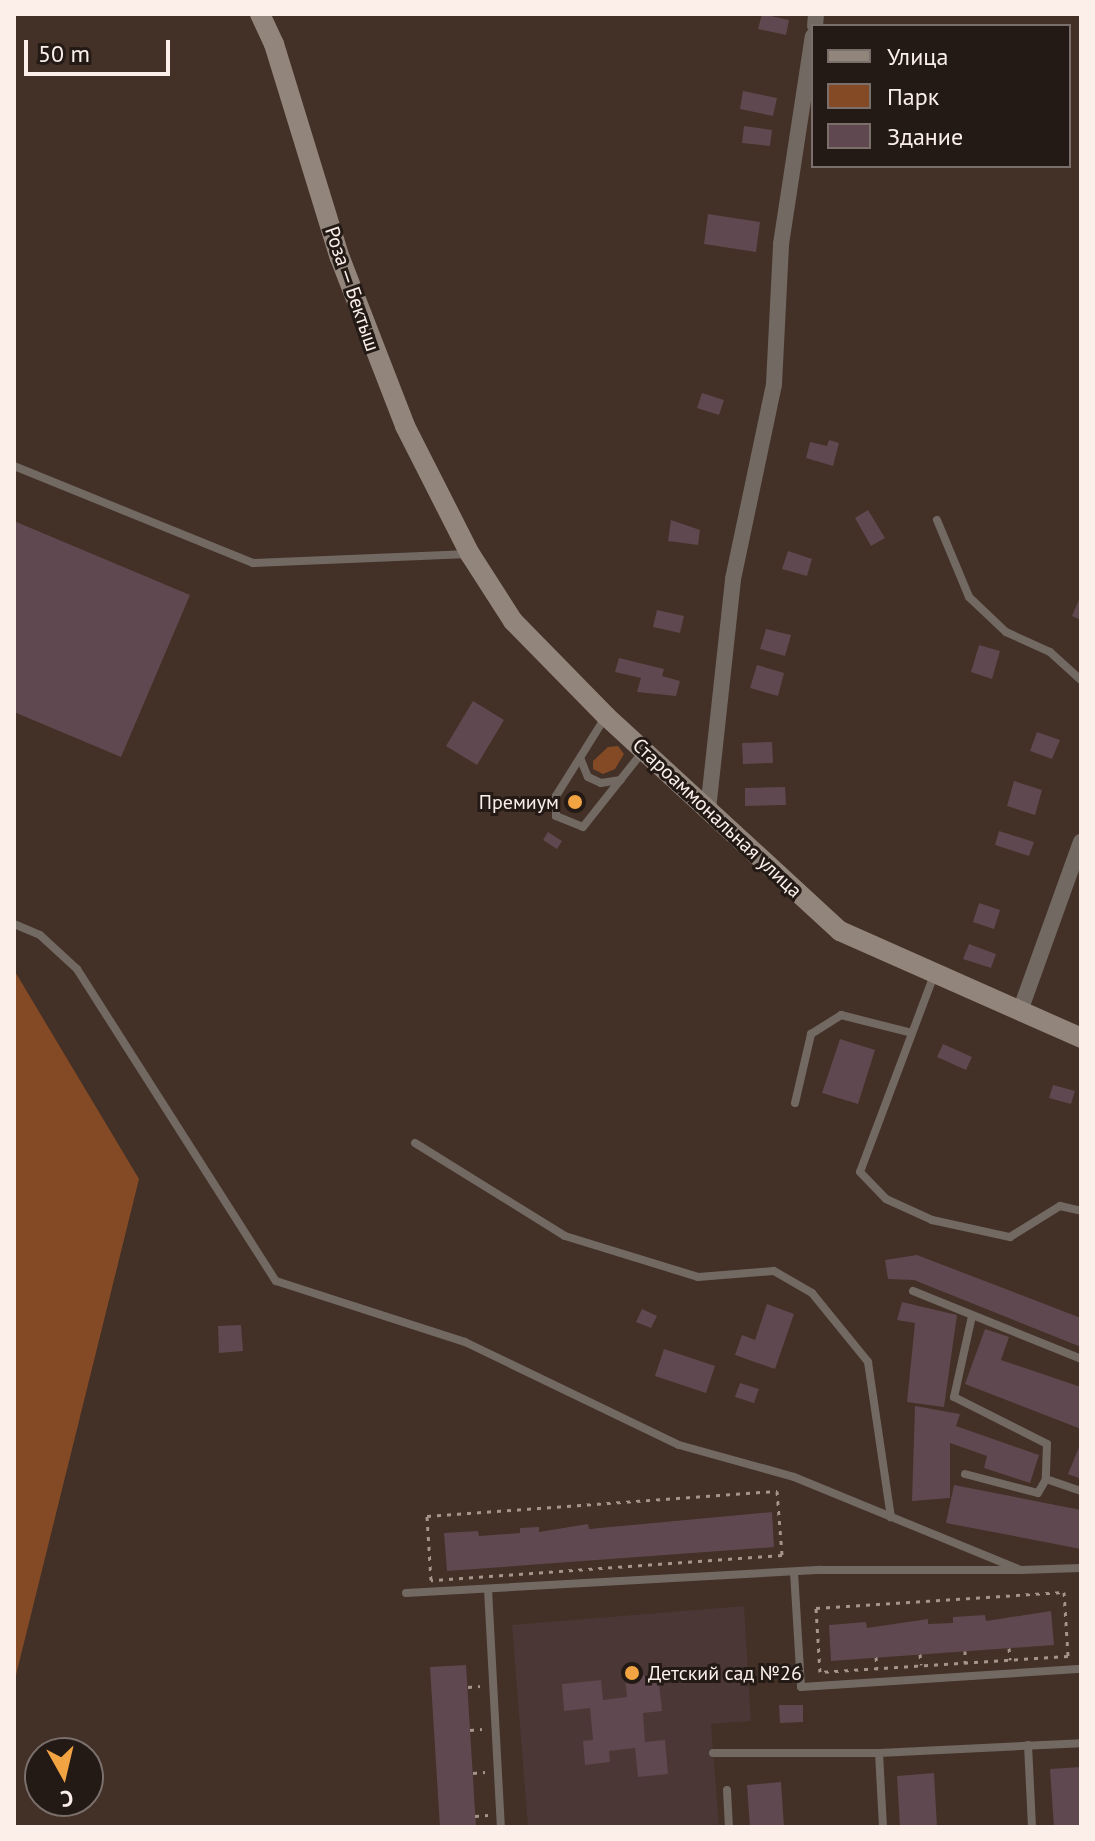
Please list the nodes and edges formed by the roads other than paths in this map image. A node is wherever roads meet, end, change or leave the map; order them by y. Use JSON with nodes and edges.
{"nodes":[{"id":1,"x":260,"y":14,"type":"edge"},
{"id":2,"x":811,"y":49,"type":"edge"},
{"id":3,"x":14,"y":466,"type":"edge"},
{"id":4,"x":937,"y":520,"type":"dead end"},
{"id":5,"x":470,"y":554,"type":"junction"},
{"id":6,"x":1081,"y":680,"type":"edge"},
{"id":7,"x":606,"y":716,"type":"junction"},
{"id":8,"x":644,"y":750,"type":"junction"},
{"id":9,"x":582,"y":756,"type":"junction"},
{"id":10,"x":621,"y":780,"type":"junction"},
{"id":11,"x":708,"y":810,"type":"junction"},
{"id":12,"x":1081,"y":842,"type":"edge"},
{"id":13,"x":14,"y":924,"type":"edge"},
{"id":14,"x":935,"y":973,"type":"junction"},
{"id":15,"x":1020,"y":1011,"type":"junction"},
{"id":16,"x":912,"y":1033,"type":"junction"},
{"id":17,"x":1081,"y":1038,"type":"edge"},
{"id":18,"x":795,"y":1103,"type":"dead end"},
{"id":19,"x":415,"y":1143,"type":"dead end"},
{"id":20,"x":1081,"y":1211,"type":"edge"},
{"id":21,"x":913,"y":1291,"type":"dead end"},
{"id":22,"x":972,"y":1316,"type":"junction"},
{"id":23,"x":1081,"y":1359,"type":"edge"},
{"id":24,"x":965,"y":1474,"type":"dead end"},
{"id":25,"x":1046,"y":1479,"type":"junction"},
{"id":26,"x":1081,"y":1491,"type":"edge"},
{"id":27,"x":891,"y":1517,"type":"junction"},
{"id":28,"x":1081,"y":1568,"type":"edge"},
{"id":29,"x":1021,"y":1570,"type":"junction"},
{"id":30,"x":794,"y":1572,"type":"junction"},
{"id":31,"x":488,"y":1589,"type":"junction"},
{"id":32,"x":406,"y":1593,"type":"dead end"},
{"id":33,"x":1081,"y":1669,"type":"edge"},
{"id":34,"x":1081,"y":1743,"type":"edge"},
{"id":35,"x":1028,"y":1745,"type":"junction"},
{"id":36,"x":713,"y":1753,"type":"dead end"},
{"id":37,"x":879,"y":1753,"type":"junction"},
{"id":38,"x":727,"y":1790,"type":"dead end"},
{"id":39,"x":501,"y":1827,"type":"edge"},
{"id":40,"x":729,"y":1827,"type":"edge"},
{"id":41,"x":883,"y":1827,"type":"edge"},
{"id":42,"x":1032,"y":1827,"type":"edge"}],
"edges":[{"from":1,"to":5,"type":"street","name":"Роза — Бектыш"},
{"from":2,"to":11,"type":"street"},
{"from":3,"to":5,"type":"lane"},
{"from":4,"to":6,"type":"lane"},
{"from":5,"to":7,"type":"street","name":"Староаммональная улица"},
{"from":7,"to":8,"type":"street","name":"Староаммональная улица"},
{"from":7,"to":9,"type":"lane"},
{"from":8,"to":10,"type":"lane"},
{"from":8,"to":11,"type":"street","name":"Староаммональная улица"},
{"from":9,"to":10,"type":"lane"},
{"from":9,"to":10,"type":"lane"},
{"from":11,"to":14,"type":"street","name":"Староаммональная улица"},
{"from":12,"to":15,"type":"street"},
{"from":13,"to":27,"type":"lane"},
{"from":14,"to":15,"type":"street","name":"Староаммональная улица"},
{"from":14,"to":16,"type":"lane"},
{"from":15,"to":17,"type":"street","name":"Староаммональная улица"},
{"from":16,"to":18,"type":"lane"},
{"from":16,"to":20,"type":"lane"},
{"from":19,"to":27,"type":"lane"},
{"from":21,"to":22,"type":"lane"},
{"from":22,"to":23,"type":"lane"},
{"from":22,"to":25,"type":"lane"},
{"from":24,"to":25,"type":"lane"},
{"from":25,"to":26,"type":"lane"},
{"from":27,"to":29,"type":"lane"},
{"from":28,"to":29,"type":"lane"},
{"from":29,"to":30,"type":"lane"},
{"from":30,"to":31,"type":"lane"},
{"from":30,"to":33,"type":"lane"},
{"from":31,"to":32,"type":"lane"},
{"from":31,"to":39,"type":"lane"},
{"from":34,"to":35,"type":"lane"},
{"from":35,"to":37,"type":"lane"},
{"from":35,"to":42,"type":"lane"},
{"from":36,"to":37,"type":"lane"},
{"from":37,"to":41,"type":"lane"},
{"from":38,"to":40,"type":"lane"}]}
